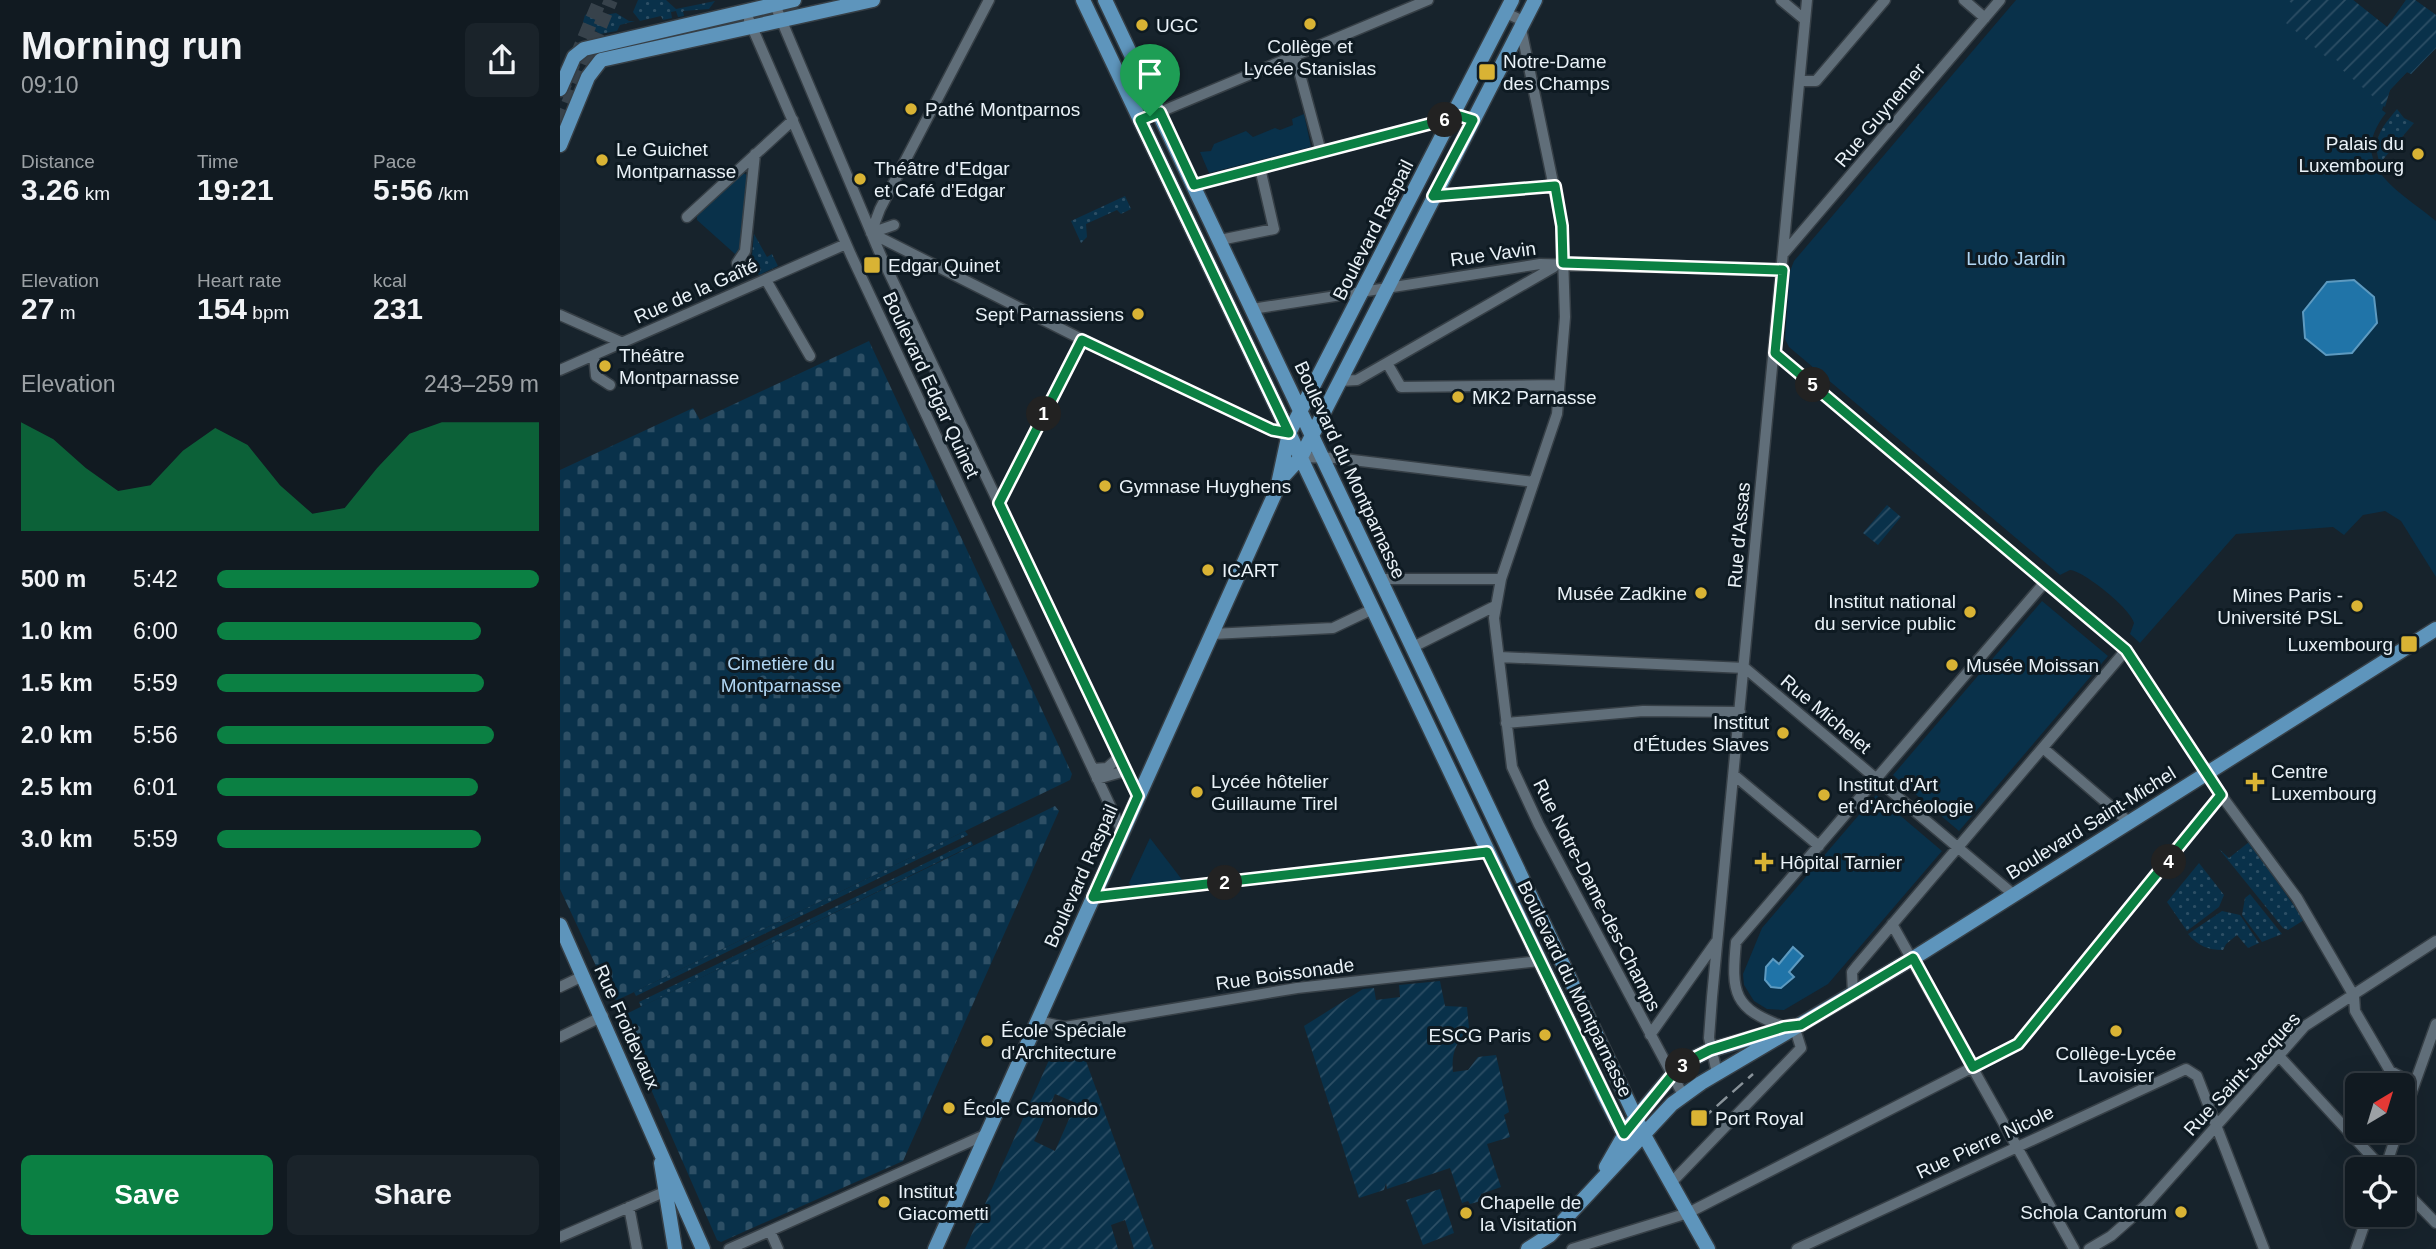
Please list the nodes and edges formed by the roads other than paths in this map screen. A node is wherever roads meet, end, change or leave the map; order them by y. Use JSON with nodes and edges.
{"nodes":[{"id":1,"x":794,"y":0,"type":"edge"},
{"id":2,"x":873,"y":0,"type":"edge"},
{"id":3,"x":989,"y":0,"type":"edge"},
{"id":4,"x":1083,"y":0,"type":"edge"},
{"id":5,"x":1105,"y":0,"type":"edge"},
{"id":6,"x":1428,"y":0,"type":"edge"},
{"id":7,"x":1535,"y":0,"type":"edge"},
{"id":8,"x":1781,"y":0,"type":"edge"},
{"id":9,"x":1807,"y":0,"type":"edge"},
{"id":10,"x":1885,"y":0,"type":"edge"},
{"id":11,"x":1964,"y":0,"type":"edge"},
{"id":12,"x":2000,"y":0,"type":"edge"},
{"id":13,"x":775,"y":5,"type":"junction"},
{"id":14,"x":1509,"y":6,"type":"edge"},
{"id":15,"x":746,"y":11,"type":"junction"},
{"id":16,"x":1985,"y":18,"type":"junction"},
{"id":17,"x":1805,"y":20,"type":"junction"},
{"id":18,"x":781,"y":21,"type":"junction"},
{"id":19,"x":752,"y":27,"type":"junction"},
{"id":20,"x":1521,"y":27,"type":"junction"},
{"id":21,"x":1295,"y":56,"type":"junction"},
{"id":22,"x":1800,"y":81,"type":"junction"},
{"id":23,"x":560,"y":89,"type":"edge"},
{"id":24,"x":1160,"y":112,"type":"junction"},
{"id":25,"x":1451,"y":118,"type":"junction"},
{"id":26,"x":793,"y":120,"type":"junction"},
{"id":27,"x":1140,"y":120,"type":"junction"},
{"id":28,"x":1473,"y":120,"type":"junction"},
{"id":29,"x":560,"y":145,"type":"edge"},
{"id":30,"x":1321,"y":152,"type":"junction"},
{"id":31,"x":755,"y":155,"type":"junction"},
{"id":32,"x":1260,"y":168,"type":"junction"},
{"id":33,"x":1194,"y":185,"type":"junction"},
{"id":34,"x":1555,"y":186,"type":"junction"},
{"id":35,"x":1433,"y":196,"type":"junction"},
{"id":36,"x":687,"y":217,"type":"dead end"},
{"id":37,"x":894,"y":225,"type":"dead end"},
{"id":38,"x":871,"y":233,"type":"junction"},
{"id":39,"x":1220,"y":240,"type":"junction"},
{"id":40,"x":846,"y":244,"type":"junction"},
{"id":41,"x":1785,"y":252,"type":"junction"},
{"id":42,"x":737,"y":262,"type":"dead end"},
{"id":43,"x":1563,"y":263,"type":"junction"},
{"id":44,"x":1783,"y":270,"type":"junction"},
{"id":45,"x":766,"y":279,"type":"junction"},
{"id":46,"x":1386,"y":288,"type":"junction"},
{"id":47,"x":1363,"y":292,"type":"junction"},
{"id":48,"x":1252,"y":309,"type":"junction"},
{"id":49,"x":560,"y":315,"type":"edge"},
{"id":50,"x":1082,"y":340,"type":"junction"},
{"id":51,"x":622,"y":343,"type":"junction"},
{"id":52,"x":1775,"y":353,"type":"junction"},
{"id":53,"x":594,"y":355,"type":"junction"},
{"id":54,"x":810,"y":356,"type":"dead end"},
{"id":55,"x":1387,"y":363,"type":"junction"},
{"id":56,"x":560,"y":370,"type":"edge"},
{"id":57,"x":1339,"y":381,"type":"junction"},
{"id":58,"x":610,"y":385,"type":"dead end"},
{"id":59,"x":1559,"y":385,"type":"junction"},
{"id":60,"x":1301,"y":411,"type":"junction"},
{"id":61,"x":1289,"y":433,"type":"junction"},
{"id":62,"x":1312,"y":434,"type":"junction"},
{"id":63,"x":1301,"y":457,"type":"junction"},
{"id":64,"x":1323,"y":457,"type":"junction"},
{"id":65,"x":1279,"y":481,"type":"junction"},
{"id":66,"x":1534,"y":482,"type":"junction"},
{"id":67,"x":999,"y":503,"type":"junction"},
{"id":68,"x":1380,"y":579,"type":"junction"},
{"id":69,"x":1501,"y":579,"type":"junction"},
{"id":70,"x":2045,"y":582,"type":"junction"},
{"id":71,"x":1494,"y":606,"type":"junction"},
{"id":72,"x":1373,"y":609,"type":"junction"},
{"id":73,"x":2436,"y":629,"type":"edge"},
{"id":74,"x":1212,"y":634,"type":"junction"},
{"id":75,"x":1413,"y":647,"type":"junction"},
{"id":76,"x":2126,"y":650,"type":"junction"},
{"id":77,"x":1499,"y":657,"type":"junction"},
{"id":78,"x":1745,"y":668,"type":"junction"},
{"id":79,"x":1740,"y":712,"type":"junction"},
{"id":80,"x":1506,"y":723,"type":"junction"},
{"id":81,"x":2043,"y":748,"type":"junction"},
{"id":82,"x":1118,"y":758,"type":"junction"},
{"id":83,"x":1125,"y":771,"type":"junction"},
{"id":84,"x":1095,"y":774,"type":"junction"},
{"id":85,"x":2207,"y":774,"type":"junction"},
{"id":86,"x":1734,"y":775,"type":"junction"},
{"id":87,"x":1876,"y":779,"type":"junction"},
{"id":88,"x":2221,"y":795,"type":"junction"},
{"id":89,"x":1138,"y":796,"type":"junction"},
{"id":90,"x":2130,"y":823,"type":"junction"},
{"id":91,"x":1122,"y":831,"type":"junction"},
{"id":92,"x":1819,"y":846,"type":"junction"},
{"id":93,"x":1958,"y":847,"type":"junction"},
{"id":94,"x":1487,"y":852,"type":"junction"},
{"id":95,"x":2013,"y":894,"type":"junction"},
{"id":96,"x":1093,"y":897,"type":"junction"},
{"id":97,"x":1892,"y":924,"type":"junction"},
{"id":98,"x":560,"y":925,"type":"edge"},
{"id":99,"x":1718,"y":940,"type":"junction"},
{"id":100,"x":2436,"y":941,"type":"edge"},
{"id":101,"x":1736,"y":942,"type":"junction"},
{"id":102,"x":1913,"y":958,"type":"junction"},
{"id":103,"x":1539,"y":961,"type":"junction"},
{"id":104,"x":583,"y":976,"type":"junction"},
{"id":105,"x":560,"y":987,"type":"edge"},
{"id":106,"x":1853,"y":994,"type":"junction"},
{"id":107,"x":2354,"y":996,"type":"junction"},
{"id":108,"x":603,"y":1016,"type":"junction"},
{"id":109,"x":1037,"y":1021,"type":"junction"},
{"id":110,"x":2436,"y":1024,"type":"edge"},
{"id":111,"x":1794,"y":1027,"type":"junction"},
{"id":112,"x":1650,"y":1035,"type":"junction"},
{"id":113,"x":560,"y":1037,"type":"edge"},
{"id":114,"x":1710,"y":1050,"type":"junction"},
{"id":115,"x":2279,"y":1056,"type":"junction"},
{"id":116,"x":1973,"y":1067,"type":"junction"},
{"id":117,"x":1717,"y":1073,"type":"junction"},
{"id":118,"x":2394,"y":1073,"type":"edge"},
{"id":119,"x":1673,"y":1074,"type":"junction"},
{"id":120,"x":2415,"y":1081,"type":"edge"},
{"id":121,"x":1684,"y":1095,"type":"junction"},
{"id":122,"x":1636,"y":1117,"type":"junction"},
{"id":123,"x":2217,"y":1125,"type":"junction"},
{"id":124,"x":987,"y":1134,"type":"junction"},
{"id":125,"x":1624,"y":1134,"type":"junction"},
{"id":126,"x":1645,"y":1137,"type":"junction"},
{"id":127,"x":2017,"y":1146,"type":"junction"},
{"id":128,"x":2373,"y":1157,"type":"edge"},
{"id":129,"x":1598,"y":1181,"type":"junction"},
{"id":130,"x":1671,"y":1183,"type":"junction"},
{"id":131,"x":671,"y":1189,"type":"junction"},
{"id":132,"x":2415,"y":1201,"type":"edge"},
{"id":133,"x":629,"y":1207,"type":"junction"},
{"id":134,"x":1688,"y":1213,"type":"junction"},
{"id":135,"x":2436,"y":1223,"type":"edge"},
{"id":136,"x":2364,"y":1227,"type":"edge"},
{"id":137,"x":770,"y":1231,"type":"junction"},
{"id":138,"x":560,"y":1237,"type":"edge"},
{"id":139,"x":670,"y":1248,"type":"edge"},
{"id":140,"x":1537,"y":1248,"type":"edge"},
{"id":141,"x":637,"y":1249,"type":"edge"},
{"id":142,"x":703,"y":1249,"type":"edge"},
{"id":143,"x":729,"y":1249,"type":"edge"},
{"id":144,"x":778,"y":1249,"type":"edge"},
{"id":145,"x":935,"y":1249,"type":"edge"},
{"id":146,"x":1572,"y":1249,"type":"edge"},
{"id":147,"x":1708,"y":1249,"type":"edge"},
{"id":148,"x":1797,"y":1249,"type":"edge"},
{"id":149,"x":2074,"y":1249,"type":"edge"},
{"id":150,"x":2089,"y":1249,"type":"edge"},
{"id":151,"x":2264,"y":1249,"type":"edge"},
{"id":152,"x":2356,"y":1249,"type":"edge"}],
"edges":[{"from":1,"to":13,"type":"main road"},
{"from":2,"to":18,"type":"main road"},
{"from":3,"to":38,"type":"street"},
{"from":4,"to":27,"type":"main road","name":"Boulevard du Montparnasse"},
{"from":5,"to":24,"type":"main road","name":"Boulevard du Montparnasse"},
{"from":6,"to":21,"type":"street"},
{"from":7,"to":20,"type":"main road","name":"Boulevard Raspail"},
{"from":8,"to":17,"type":"street"},
{"from":9,"to":17,"type":"street","name":"Rue d'Assas"},
{"from":10,"to":22,"type":"street"},
{"from":11,"to":16,"type":"street"},
{"from":12,"to":16,"type":"street","name":"Rue Guynemer"},
{"from":13,"to":15,"type":"main road"},
{"from":13,"to":18,"type":"street","name":"Boulevard Edgar Quinet"},
{"from":14,"to":20,"type":"street"},
{"from":14,"to":25,"type":"main road","name":"Boulevard Raspail"},
{"from":15,"to":19,"type":"street","name":"Boulevard Edgar Quinet"},
{"from":15,"to":23,"type":"main road"},
{"from":16,"to":41,"type":"street","name":"Rue Guynemer"},
{"from":17,"to":22,"type":"street","name":"Rue d'Assas"},
{"from":18,"to":19,"type":"main road"},
{"from":18,"to":38,"type":"street","name":"Boulevard Edgar Quinet"},
{"from":19,"to":26,"type":"street","name":"Boulevard Edgar Quinet"},
{"from":19,"to":29,"type":"main road"},
{"from":20,"to":28,"type":"main road","name":"Boulevard Raspail"},
{"from":20,"to":34,"type":"street","name":"Rue Notre-Dame-des-Champs"},
{"from":21,"to":24,"type":"street"},
{"from":21,"to":30,"type":"street"},
{"from":22,"to":41,"type":"street","name":"Rue d'Assas"},
{"from":24,"to":27,"type":"main road"},
{"from":24,"to":33,"type":"main road","name":"Boulevard du Montparnasse"},
{"from":25,"to":28,"type":"street"},
{"from":25,"to":30,"type":"street"},
{"from":25,"to":47,"type":"main road","name":"Boulevard Raspail"},
{"from":26,"to":31,"type":"street"},
{"from":26,"to":40,"type":"street","name":"Boulevard Edgar Quinet"},
{"from":27,"to":61,"type":"main road","name":"Boulevard du Montparnasse"},
{"from":28,"to":35,"type":"main road","name":"Boulevard Raspail"},
{"from":30,"to":32,"type":"street"},
{"from":31,"to":36,"type":"street"},
{"from":31,"to":42,"type":"street"},
{"from":32,"to":33,"type":"street"},
{"from":32,"to":39,"type":"street"},
{"from":33,"to":39,"type":"main road","name":"Boulevard du Montparnasse"},
{"from":34,"to":35,"type":"street"},
{"from":34,"to":43,"type":"street","name":"Rue Notre-Dame-des-Champs"},
{"from":35,"to":46,"type":"main road","name":"Boulevard Raspail"},
{"from":37,"to":38,"type":"street"},
{"from":38,"to":50,"type":"street"},
{"from":38,"to":67,"type":"street","name":"Boulevard Edgar Quinet"},
{"from":39,"to":48,"type":"main road","name":"Boulevard du Montparnasse"},
{"from":40,"to":45,"type":"street","name":"Rue de la Gaîté"},
{"from":40,"to":84,"type":"street","name":"Boulevard Edgar Quinet"},
{"from":41,"to":44,"type":"street","name":"Rue d'Assas"},
{"from":43,"to":44,"type":"street","name":"Rue Vavin"},
{"from":43,"to":46,"type":"street","name":"Rue Vavin"},
{"from":43,"to":55,"type":"street"},
{"from":43,"to":59,"type":"street","name":"Rue Notre-Dame-des-Champs"},
{"from":44,"to":52,"type":"street","name":"Rue d'Assas"},
{"from":45,"to":51,"type":"street","name":"Rue de la Gaîté"},
{"from":45,"to":54,"type":"street"},
{"from":46,"to":47,"type":"street","name":"Rue Vavin"},
{"from":46,"to":57,"type":"main road","name":"Boulevard Raspail"},
{"from":47,"to":48,"type":"street","name":"Rue Vavin"},
{"from":47,"to":60,"type":"main road","name":"Boulevard Raspail"},
{"from":48,"to":60,"type":"main road","name":"Boulevard du Montparnasse"},
{"from":49,"to":51,"type":"street"},
{"from":50,"to":61,"type":"street"},
{"from":50,"to":67,"type":"street"},
{"from":51,"to":53,"type":"street","name":"Rue de la Gaîté"},
{"from":52,"to":70,"type":"street"},
{"from":52,"to":78,"type":"street","name":"Rue d'Assas"},
{"from":53,"to":56,"type":"street","name":"Rue de la Gaîté"},
{"from":53,"to":58,"type":"street"},
{"from":55,"to":57,"type":"street"},
{"from":55,"to":59,"type":"street"},
{"from":57,"to":62,"type":"main road","name":"Boulevard Raspail"},
{"from":59,"to":66,"type":"street","name":"Rue Notre-Dame-des-Champs"},
{"from":60,"to":61,"type":"main road","name":"Boulevard Raspail"},
{"from":60,"to":62,"type":"main road","name":"Boulevard du Montparnasse"},
{"from":61,"to":63,"type":"main road","name":"Boulevard du Montparnasse"},
{"from":61,"to":65,"type":"main road","name":"Boulevard Raspail"},
{"from":62,"to":63,"type":"main road","name":"Boulevard Raspail"},
{"from":62,"to":64,"type":"main road","name":"Boulevard du Montparnasse"},
{"from":63,"to":64,"type":"street"},
{"from":63,"to":65,"type":"main road","name":"Boulevard Raspail"},
{"from":63,"to":72,"type":"main road","name":"Boulevard du Montparnasse"},
{"from":64,"to":66,"type":"street"},
{"from":64,"to":68,"type":"main road","name":"Boulevard du Montparnasse"},
{"from":65,"to":74,"type":"main road","name":"Boulevard Raspail"},
{"from":66,"to":69,"type":"street","name":"Rue Notre-Dame-des-Champs"},
{"from":67,"to":82,"type":"street","name":"Boulevard Edgar Quinet"},
{"from":68,"to":69,"type":"street"},
{"from":68,"to":75,"type":"main road","name":"Boulevard du Montparnasse"},
{"from":69,"to":71,"type":"street","name":"Rue Notre-Dame-des-Champs"},
{"from":70,"to":76,"type":"street"},
{"from":70,"to":87,"type":"street"},
{"from":71,"to":75,"type":"street"},
{"from":71,"to":77,"type":"street","name":"Rue Notre-Dame-des-Champs"},
{"from":72,"to":74,"type":"street"},
{"from":72,"to":94,"type":"main road","name":"Boulevard du Montparnasse"},
{"from":73,"to":85,"type":"main road","name":"Boulevard Saint-Michel"},
{"from":74,"to":89,"type":"main road","name":"Boulevard Raspail"},
{"from":75,"to":122,"type":"main road","name":"Boulevard du Montparnasse"},
{"from":76,"to":81,"type":"street"},
{"from":76,"to":85,"type":"street"},
{"from":77,"to":78,"type":"street"},
{"from":77,"to":80,"type":"street","name":"Rue Notre-Dame-des-Champs"},
{"from":78,"to":79,"type":"street","name":"Rue d'Assas"},
{"from":78,"to":87,"type":"street","name":"Rue Michelet"},
{"from":79,"to":80,"type":"street"},
{"from":79,"to":86,"type":"street","name":"Rue d'Assas"},
{"from":80,"to":112,"type":"street","name":"Rue Notre-Dame-des-Champs"},
{"from":81,"to":90,"type":"street"},
{"from":81,"to":93,"type":"street"},
{"from":82,"to":83,"type":"street","name":"Boulevard Edgar Quinet"},
{"from":82,"to":84,"type":"street"},
{"from":83,"to":84,"type":"street"},
{"from":83,"to":89,"type":"street","name":"Boulevard Edgar Quinet"},
{"from":84,"to":91,"type":"street","name":"Boulevard Edgar Quinet"},
{"from":85,"to":88,"type":"street"},
{"from":85,"to":90,"type":"main road","name":"Boulevard Saint-Michel"},
{"from":86,"to":92,"type":"street"},
{"from":86,"to":99,"type":"street","name":"Rue d'Assas"},
{"from":87,"to":92,"type":"street"},
{"from":87,"to":93,"type":"street","name":"Rue Michelet"},
{"from":88,"to":107,"type":"street"},
{"from":88,"to":116,"type":"street"},
{"from":89,"to":91,"type":"main road","name":"Boulevard Raspail"},
{"from":90,"to":95,"type":"main road","name":"Boulevard Saint-Michel"},
{"from":91,"to":96,"type":"main road","name":"Boulevard Raspail"},
{"from":92,"to":101,"type":"street"},
{"from":93,"to":95,"type":"street","name":"Rue Michelet"},
{"from":93,"to":97,"type":"street"},
{"from":94,"to":96,"type":"street"},
{"from":94,"to":103,"type":"main road","name":"Boulevard du Montparnasse"},
{"from":95,"to":102,"type":"main road","name":"Boulevard Saint-Michel"},
{"from":96,"to":109,"type":"main road","name":"Boulevard Raspail"},
{"from":97,"to":102,"type":"street"},
{"from":97,"to":106,"type":"street"},
{"from":98,"to":104,"type":"main road","name":"Rue Froidevaux"},
{"from":99,"to":101,"type":"street"},
{"from":99,"to":112,"type":"street"},
{"from":99,"to":114,"type":"street","name":"Rue d'Assas"},
{"from":100,"to":107,"type":"street","name":"Rue Saint-Jacques"},
{"from":101,"to":111,"type":"street"},
{"from":102,"to":106,"type":"main road","name":"Boulevard Saint-Michel"},
{"from":102,"to":116,"type":"street"},
{"from":103,"to":109,"type":"street","name":"Rue Boissonade"},
{"from":103,"to":125,"type":"main road","name":"Boulevard du Montparnasse"},
{"from":104,"to":105,"type":"street"},
{"from":104,"to":108,"type":"main road","name":"Rue Froidevaux"},
{"from":106,"to":111,"type":"main road","name":"Boulevard Saint-Michel"},
{"from":107,"to":115,"type":"street","name":"Rue Saint-Jacques"},
{"from":107,"to":118,"type":"street"},
{"from":108,"to":113,"type":"street"},
{"from":108,"to":131,"type":"main road","name":"Rue Froidevaux"},
{"from":109,"to":124,"type":"main road","name":"Boulevard Raspail"},
{"from":110,"to":120,"type":"street"},
{"from":111,"to":114,"type":"main road"},
{"from":111,"to":117,"type":"main road"},
{"from":111,"to":130,"type":"street"},
{"from":112,"to":119,"type":"street","name":"Rue Notre-Dame-des-Champs"},
{"from":114,"to":117,"type":"street","name":"Rue d'Assas"},
{"from":114,"to":119,"type":"main road"},
{"from":115,"to":123,"type":"street","name":"Rue Saint-Jacques"},
{"from":115,"to":128,"type":"street"},
{"from":116,"to":127,"type":"street"},
{"from":116,"to":134,"type":"street"},
{"from":117,"to":121,"type":"main road"},
{"from":119,"to":121,"type":"street","name":"Rue Notre-Dame-des-Champs"},
{"from":119,"to":122,"type":"main road"},
{"from":121,"to":126,"type":"main road"},
{"from":122,"to":125,"type":"main road"},
{"from":122,"to":126,"type":"main road","name":"Boulevard du Montparnasse"},
{"from":123,"to":127,"type":"street","name":"Rue Pierre Nicole"},
{"from":123,"to":150,"type":"street","name":"Rue Saint-Jacques"},
{"from":123,"to":151,"type":"street"},
{"from":124,"to":137,"type":"street"},
{"from":124,"to":145,"type":"main road","name":"Boulevard Raspail"},
{"from":125,"to":126,"type":"main road"},
{"from":125,"to":129,"type":"main road"},
{"from":126,"to":129,"type":"main road"},
{"from":126,"to":130,"type":"main road","name":"Boulevard du Montparnasse"},
{"from":127,"to":148,"type":"street","name":"Rue Pierre Nicole"},
{"from":127,"to":149,"type":"street"},
{"from":129,"to":140,"type":"main road"},
{"from":130,"to":134,"type":"main road","name":"Boulevard du Montparnasse"},
{"from":131,"to":133,"type":"street"},
{"from":131,"to":139,"type":"main road","name":"Rue Froidevaux"},
{"from":131,"to":142,"type":"main road","name":"Rue Froidevaux"},
{"from":132,"to":135,"type":"street"},
{"from":133,"to":138,"type":"street"},
{"from":133,"to":141,"type":"street"},
{"from":134,"to":146,"type":"street"},
{"from":134,"to":147,"type":"main road","name":"Boulevard du Montparnasse"},
{"from":136,"to":152,"type":"street"},
{"from":137,"to":143,"type":"street"},
{"from":137,"to":144,"type":"street"}]}
